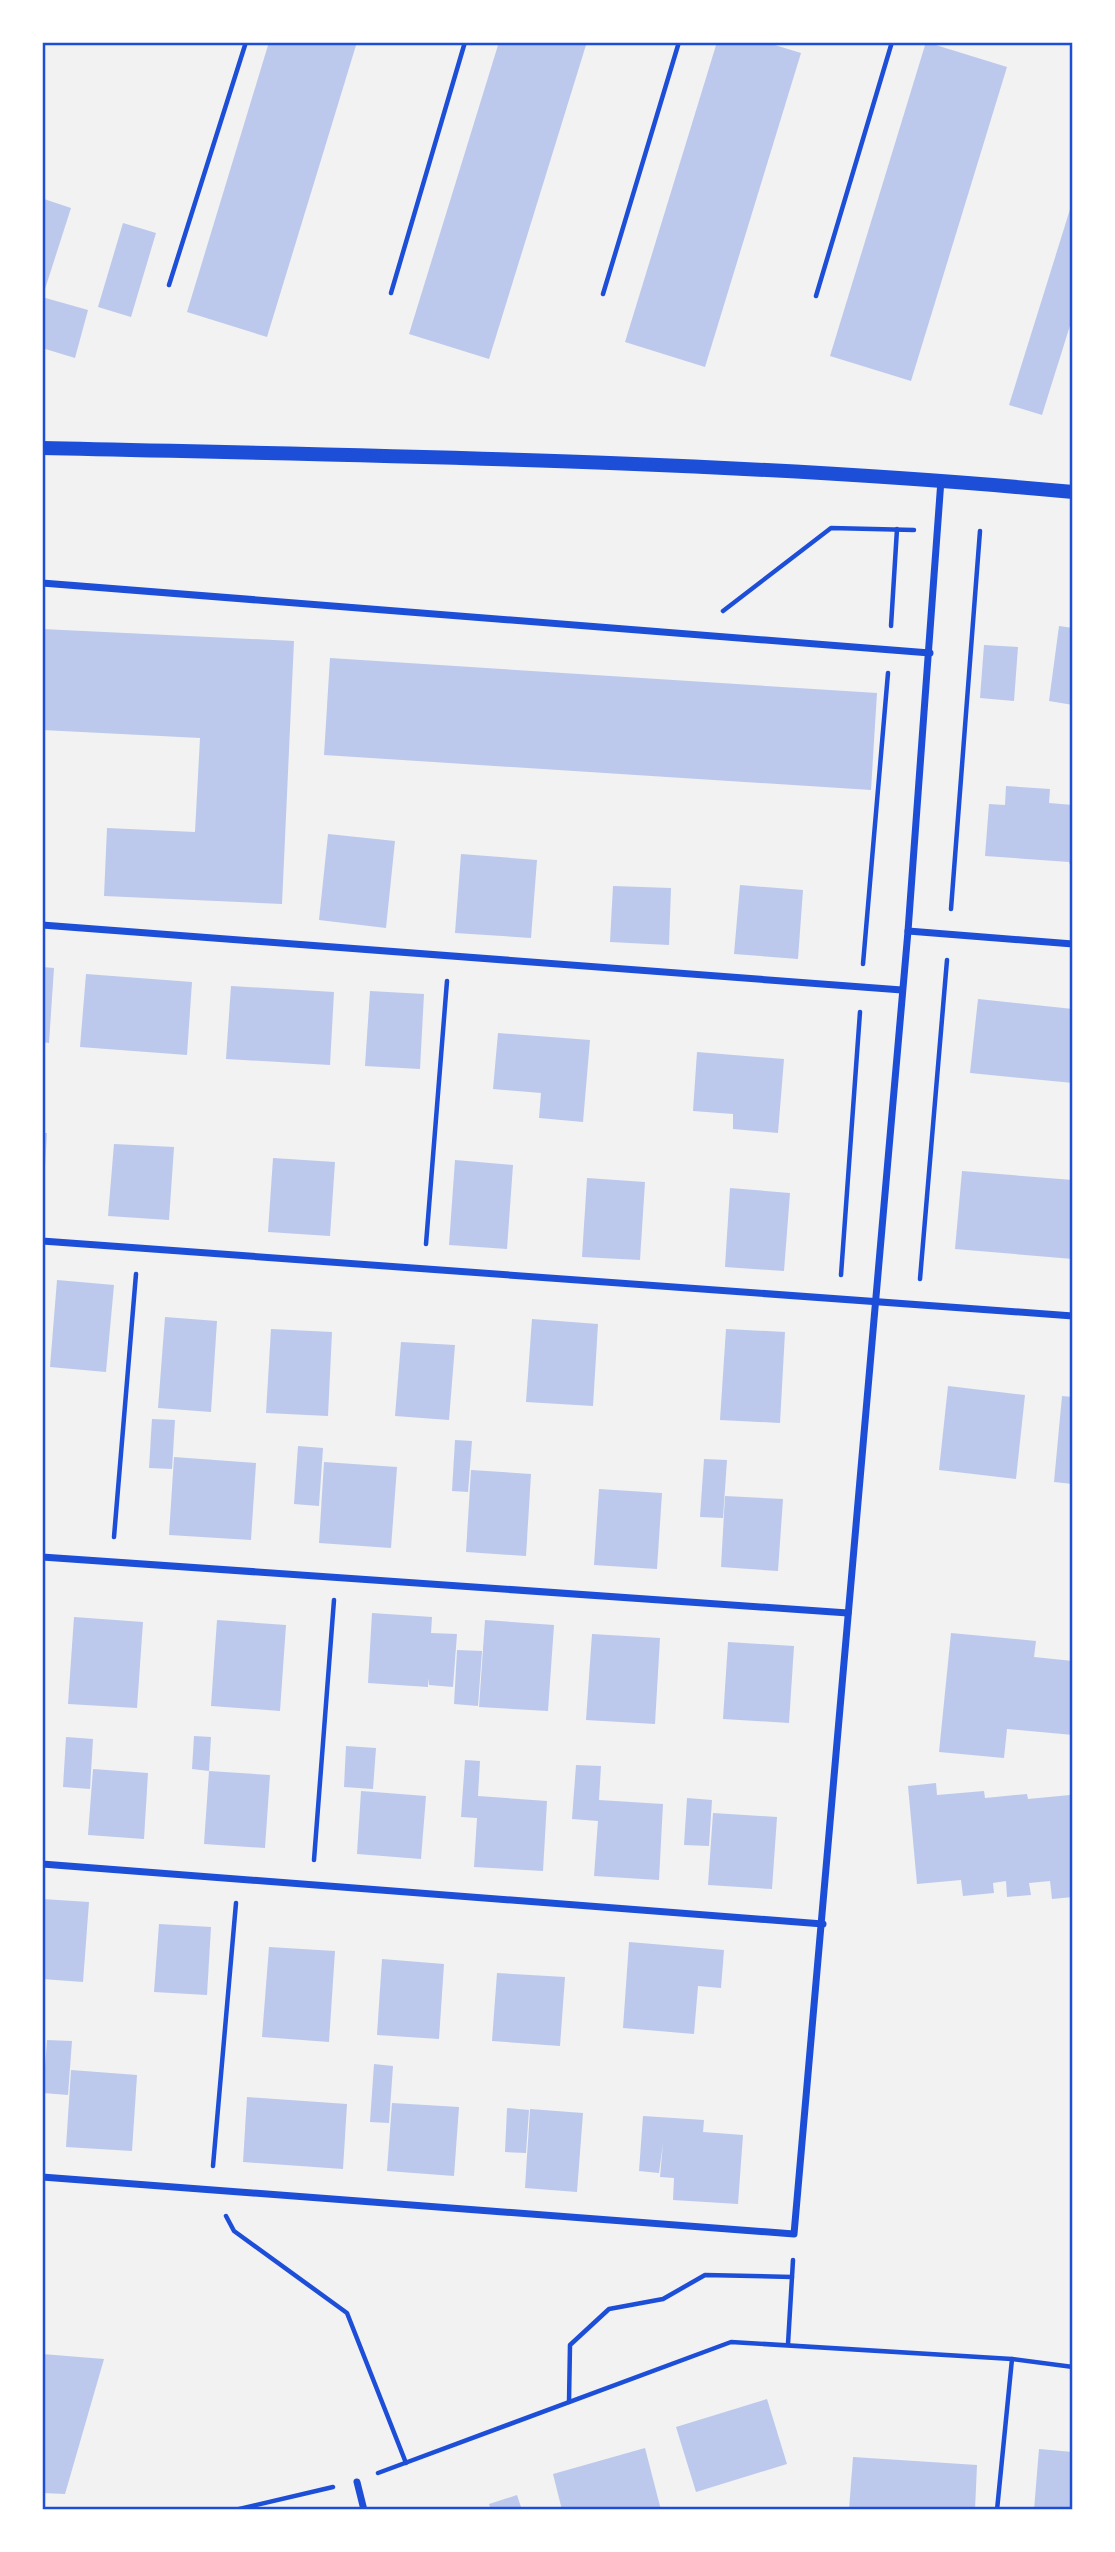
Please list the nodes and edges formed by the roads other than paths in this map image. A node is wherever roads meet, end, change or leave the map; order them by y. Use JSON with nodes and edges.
{"nodes":[{"id":1,"x":42,"y":449,"type":"edge"},
{"id":2,"x":942,"y":480,"type":"junction"},
{"id":3,"x":1073,"y":492,"type":"edge"},
{"id":4,"x":42,"y":583,"type":"edge"},
{"id":5,"x":930,"y":653,"type":"junction"},
{"id":6,"x":42,"y":925,"type":"edge"},
{"id":7,"x":908,"y":931,"type":"junction"},
{"id":8,"x":1073,"y":944,"type":"edge"},
{"id":9,"x":902,"y":990,"type":"junction"},
{"id":10,"x":42,"y":1241,"type":"edge"},
{"id":11,"x":875,"y":1301,"type":"junction"},
{"id":12,"x":1073,"y":1316,"type":"edge"},
{"id":13,"x":42,"y":1557,"type":"edge"},
{"id":14,"x":848,"y":1613,"type":"junction"},
{"id":15,"x":42,"y":1864,"type":"edge"},
{"id":16,"x":823,"y":1924,"type":"junction"},
{"id":17,"x":42,"y":2177,"type":"edge"},
{"id":18,"x":356,"y":2482,"type":"road end"},
{"id":19,"x":364,"y":2510,"type":"edge"}],
"edges":[{"from":1,"to":2,"type":"main road"},
{"from":2,"to":3,"type":"main road"},
{"from":2,"to":5,"type":"street"},
{"from":4,"to":5,"type":"street"},
{"from":5,"to":7,"type":"street"},
{"from":6,"to":9,"type":"street"},
{"from":7,"to":8,"type":"street"},
{"from":7,"to":9,"type":"street"},
{"from":9,"to":11,"type":"street"},
{"from":10,"to":11,"type":"street"},
{"from":11,"to":12,"type":"street"},
{"from":11,"to":14,"type":"street"},
{"from":13,"to":14,"type":"street"},
{"from":14,"to":16,"type":"street"},
{"from":15,"to":16,"type":"street"},
{"from":16,"to":17,"type":"street"},
{"from":18,"to":19,"type":"street"}]}
